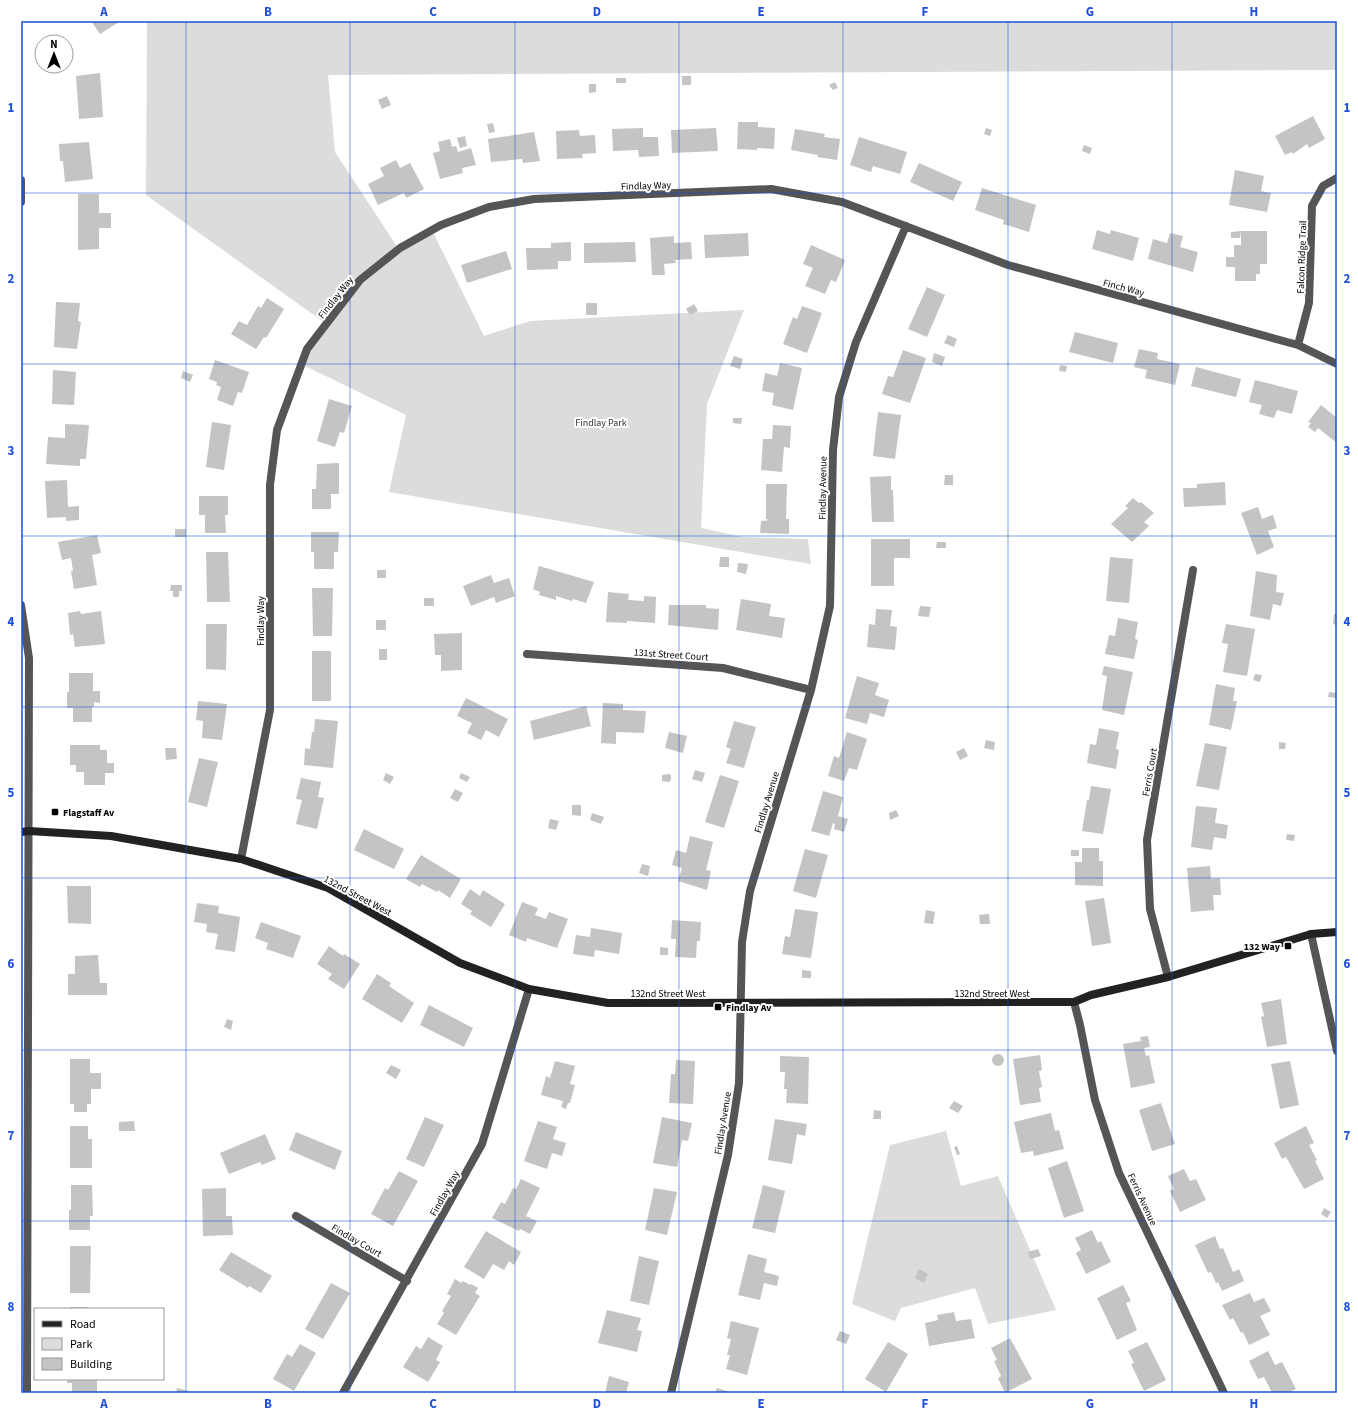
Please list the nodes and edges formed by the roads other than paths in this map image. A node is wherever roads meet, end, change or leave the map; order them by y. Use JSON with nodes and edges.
{"nodes":[{"id":1,"x":1337,"y":178,"type":"edge"},
{"id":2,"x":21,"y":180,"type":"edge"},
{"id":3,"x":21,"y":202,"type":"edge"},
{"id":4,"x":906,"y":226,"type":"junction"},
{"id":5,"x":1298,"y":345,"type":"junction"},
{"id":6,"x":1337,"y":364,"type":"edge"},
{"id":7,"x":1193,"y":570,"type":"dead end"},
{"id":8,"x":21,"y":605,"type":"edge"},
{"id":9,"x":527,"y":654,"type":"dead end"},
{"id":10,"x":811,"y":690,"type":"junction"},
{"id":11,"x":25,"y":832,"type":"edge"},
{"id":12,"x":241,"y":859,"type":"junction"},
{"id":13,"x":1337,"y":932,"type":"edge"},
{"id":14,"x":1311,"y":934,"type":"junction"},
{"id":15,"x":1168,"y":978,"type":"junction"},
{"id":16,"x":529,"y":989,"type":"junction"},
{"id":17,"x":1074,"y":1002,"type":"junction"},
{"id":18,"x":741,"y":1004,"type":"junction"},
{"id":19,"x":1337,"y":1051,"type":"edge"},
{"id":20,"x":25,"y":1191,"type":"edge"},
{"id":21,"x":296,"y":1216,"type":"dead end"},
{"id":22,"x":407,"y":1281,"type":"junction"},
{"id":23,"x":28,"y":1393,"type":"edge"},
{"id":24,"x":343,"y":1393,"type":"edge"},
{"id":25,"x":671,"y":1393,"type":"edge"},
{"id":26,"x":1224,"y":1393,"type":"edge"}],
"edges":[{"from":1,"to":5,"type":"street","name":"Falcon Ridge Trail"},
{"from":2,"to":3,"type":"street"},
{"from":4,"to":5,"type":"street","name":"Finch Way"},
{"from":4,"to":10,"type":"street","name":"Findlay Avenue"},
{"from":4,"to":12,"type":"street","name":"Findlay Way"},
{"from":5,"to":6,"type":"street","name":"Finch Way"},
{"from":7,"to":15,"type":"street","name":"Ferris Court"},
{"from":8,"to":11,"type":"street"},
{"from":9,"to":10,"type":"street","name":"131st Street Court"},
{"from":10,"to":18,"type":"street","name":"Findlay Avenue"},
{"from":11,"to":12,"type":"street","name":"132nd Street West"},
{"from":11,"to":20,"type":"street"},
{"from":12,"to":16,"type":"street","name":"132nd Street West"},
{"from":13,"to":14,"type":"street","name":"132nd Street West"},
{"from":14,"to":15,"type":"street","name":"132nd Street West"},
{"from":14,"to":19,"type":"street"},
{"from":15,"to":17,"type":"street","name":"132nd Street West"},
{"from":16,"to":18,"type":"street","name":"132nd Street West"},
{"from":16,"to":22,"type":"street","name":"Findlay Way"},
{"from":17,"to":18,"type":"street","name":"132nd Street West"},
{"from":17,"to":26,"type":"street","name":"Ferris Avenue"},
{"from":18,"to":25,"type":"street","name":"Findlay Avenue"},
{"from":20,"to":23,"type":"street"},
{"from":21,"to":22,"type":"street","name":"Findlay Court"},
{"from":22,"to":24,"type":"street","name":"Findlay Way"}]}
